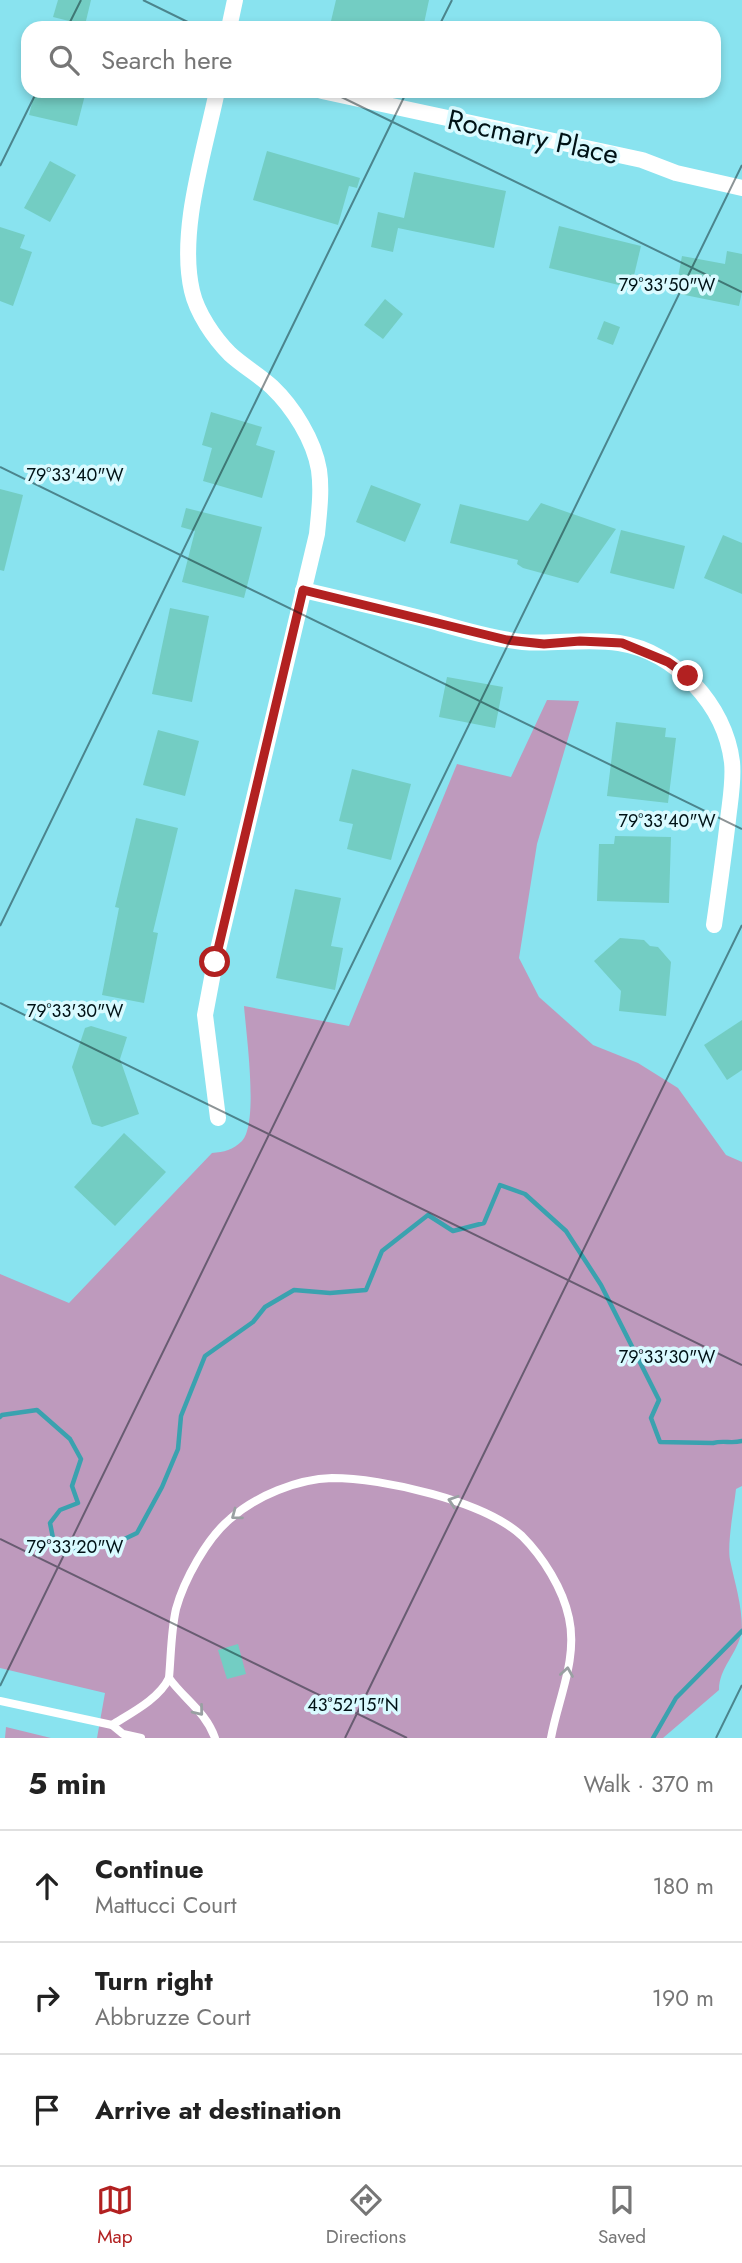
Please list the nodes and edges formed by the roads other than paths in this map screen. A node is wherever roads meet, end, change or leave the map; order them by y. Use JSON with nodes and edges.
{"nodes":[{"id":1,"x":235,"y":0,"type":"edge"},
{"id":2,"x":230,"y":21,"type":"edge"},
{"id":3,"x":216,"y":98,"type":"edge"},
{"id":4,"x":354,"y":98,"type":"edge"},
{"id":5,"x":742,"y":188,"type":"edge"},
{"id":6,"x":303,"y":590,"type":"junction"},
{"id":7,"x":714,"y":925,"type":"dead end"},
{"id":8,"x":218,"y":1118,"type":"dead end"},
{"id":9,"x":169,"y":1678,"type":"junction"},
{"id":10,"x":0,"y":1700,"type":"edge"},
{"id":11,"x":112,"y":1725,"type":"junction"},
{"id":12,"x":141,"y":1738,"type":"edge"},
{"id":13,"x":215,"y":1738,"type":"edge"},
{"id":14,"x":551,"y":1738,"type":"edge"}],
"edges":[{"from":1,"to":2,"type":"street"},
{"from":3,"to":6,"type":"street"},
{"from":4,"to":5,"type":"street","name":"Rocmary Place"},
{"from":6,"to":7,"type":"street"},
{"from":6,"to":8,"type":"street"},
{"from":9,"to":11,"type":"lane"},
{"from":9,"to":13,"type":"lane","one_way":true},
{"from":14,"to":9,"type":"lane","one_way":true},
{"from":10,"to":11,"type":"lane"},
{"from":11,"to":12,"type":"lane"}]}
